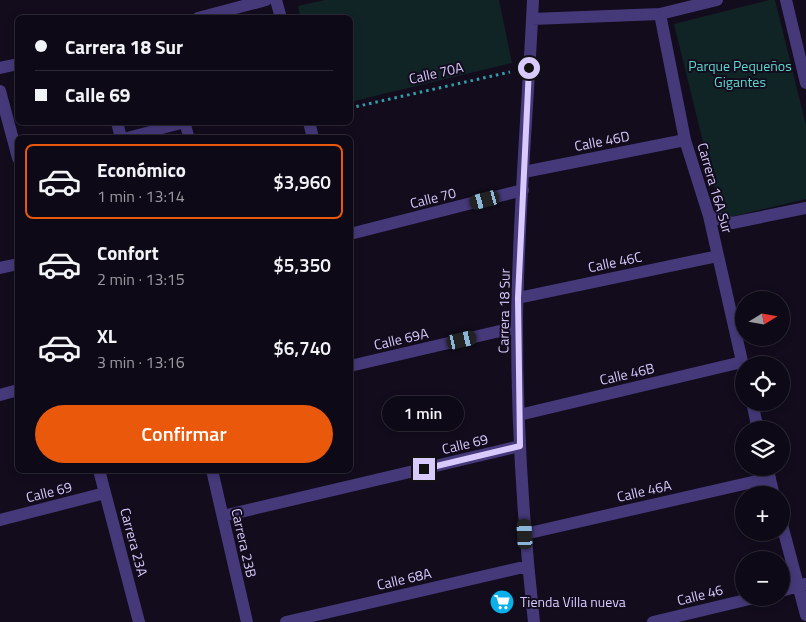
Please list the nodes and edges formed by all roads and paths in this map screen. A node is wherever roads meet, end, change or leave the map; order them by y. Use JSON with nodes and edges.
{"nodes":[{"id":1,"x":266,"y":0,"type":"edge"},
{"id":2,"x":276,"y":0,"type":"edge"},
{"id":3,"x":533,"y":0,"type":"edge"},
{"id":4,"x":717,"y":0,"type":"edge"},
{"id":5,"x":786,"y":0,"type":"edge"},
{"id":6,"x":660,"y":14,"type":"junction"},
{"id":7,"x":209,"y":15,"type":"edge"},
{"id":8,"x":280,"y":15,"type":"edge"},
{"id":9,"x":532,"y":19,"type":"junction"},
{"id":10,"x":15,"y":65,"type":"edge"},
{"id":11,"x":0,"y":68,"type":"edge"},
{"id":12,"x":529,"y":68,"type":"junction"},
{"id":13,"x":806,"y":83,"type":"edge"},
{"id":14,"x":0,"y":91,"type":"edge"},
{"id":15,"x":353,"y":107,"type":"edge"},
{"id":16,"x":178,"y":125,"type":"edge"},
{"id":17,"x":137,"y":135,"type":"edge"},
{"id":18,"x":685,"y":140,"type":"junction"},
{"id":19,"x":15,"y":147,"type":"edge"},
{"id":20,"x":524,"y":172,"type":"junction"},
{"id":21,"x":523,"y":190,"type":"junction"},
{"id":22,"x":806,"y":208,"type":"edge"},
{"id":23,"x":708,"y":216,"type":"junction"},
{"id":24,"x":353,"y":233,"type":"edge"},
{"id":25,"x":718,"y":256,"type":"junction"},
{"id":26,"x":15,"y":265,"type":"edge"},
{"id":27,"x":0,"y":268,"type":"edge"},
{"id":28,"x":518,"y":298,"type":"junction"},
{"id":29,"x":517,"y":327,"type":"junction"},
{"id":30,"x":741,"y":356,"type":"edge"},
{"id":31,"x":353,"y":365,"type":"edge"},
{"id":32,"x":735,"y":368,"type":"edge"},
{"id":33,"x":15,"y":391,"type":"edge"},
{"id":34,"x":0,"y":395,"type":"edge"},
{"id":35,"x":519,"y":415,"type":"junction"},
{"id":36,"x":520,"y":446,"type":"junction"},
{"id":37,"x":101,"y":473,"type":"edge"},
{"id":38,"x":213,"y":473,"type":"edge"},
{"id":39,"x":757,"y":476,"type":"edge"},
{"id":40,"x":106,"y":493,"type":"junction"},
{"id":41,"x":223,"y":516,"type":"junction"},
{"id":42,"x":0,"y":520,"type":"edge"},
{"id":43,"x":525,"y":534,"type":"junction"},
{"id":44,"x":788,"y":541,"type":"edge"},
{"id":45,"x":528,"y":566,"type":"junction"},
{"id":46,"x":802,"y":585,"type":"edge"},
{"id":47,"x":735,"y":603,"type":"edge"},
{"id":48,"x":806,"y":615,"type":"edge"},
{"id":49,"x":139,"y":622,"type":"edge"},
{"id":50,"x":247,"y":622,"type":"edge"},
{"id":51,"x":286,"y":622,"type":"edge"},
{"id":52,"x":534,"y":622,"type":"edge"},
{"id":53,"x":653,"y":622,"type":"edge"}],
"edges":[{"from":1,"to":7,"type":"street"},
{"from":2,"to":8,"type":"street"},
{"from":3,"to":9,"type":"street","name":"Carrera 18 Sur"},
{"from":4,"to":6,"type":"street"},
{"from":5,"to":13,"type":"street"},
{"from":6,"to":9,"type":"street"},
{"from":6,"to":18,"type":"street","name":"Carrera 16A Sur"},
{"from":9,"to":12,"type":"street","name":"Carrera 18 Sur"},
{"from":10,"to":11,"type":"street"},
{"from":12,"to":15,"type":"path","name":"Calle 70A"},
{"from":12,"to":20,"type":"street","name":"Carrera 18 Sur"},
{"from":14,"to":19,"type":"street"},
{"from":16,"to":17,"type":"lane"},
{"from":18,"to":20,"type":"street","name":"Calle 46D"},
{"from":18,"to":23,"type":"street","name":"Carrera 16A Sur"},
{"from":20,"to":21,"type":"street","name":"Carrera 18 Sur"},
{"from":21,"to":24,"type":"street","name":"Calle 70"},
{"from":21,"to":28,"type":"street","name":"Carrera 18 Sur"},
{"from":22,"to":23,"type":"street"},
{"from":23,"to":25,"type":"street","name":"Carrera 16A Sur"},
{"from":25,"to":28,"type":"street","name":"Calle 46C"},
{"from":25,"to":30,"type":"street","name":"Carrera 16A Sur"},
{"from":26,"to":27,"type":"street"},
{"from":28,"to":29,"type":"street","name":"Carrera 18 Sur"},
{"from":29,"to":31,"type":"street","name":"Calle 69A"},
{"from":29,"to":35,"type":"street","name":"Carrera 18 Sur"},
{"from":32,"to":35,"type":"street","name":"Calle 46B"},
{"from":33,"to":34,"type":"street"},
{"from":35,"to":36,"type":"street","name":"Carrera 18 Sur"},
{"from":36,"to":41,"type":"street","name":"Calle 69"},
{"from":36,"to":43,"type":"street","name":"Carrera 18 Sur"},
{"from":37,"to":40,"type":"street","name":"Carrera 23A"},
{"from":38,"to":41,"type":"street","name":"Carrera 23B"},
{"from":39,"to":43,"type":"street","name":"Calle 46A"},
{"from":40,"to":42,"type":"street","name":"Calle 69"},
{"from":40,"to":49,"type":"street","name":"Carrera 23A"},
{"from":41,"to":50,"type":"street","name":"Carrera 23B"},
{"from":43,"to":45,"type":"street","name":"Carrera 18 Sur"},
{"from":44,"to":46,"type":"street"},
{"from":45,"to":51,"type":"street","name":"Calle 68A"},
{"from":45,"to":52,"type":"street","name":"Carrera 18 Sur"},
{"from":46,"to":48,"type":"street"},
{"from":47,"to":53,"type":"street","name":"Calle 46"}]}
